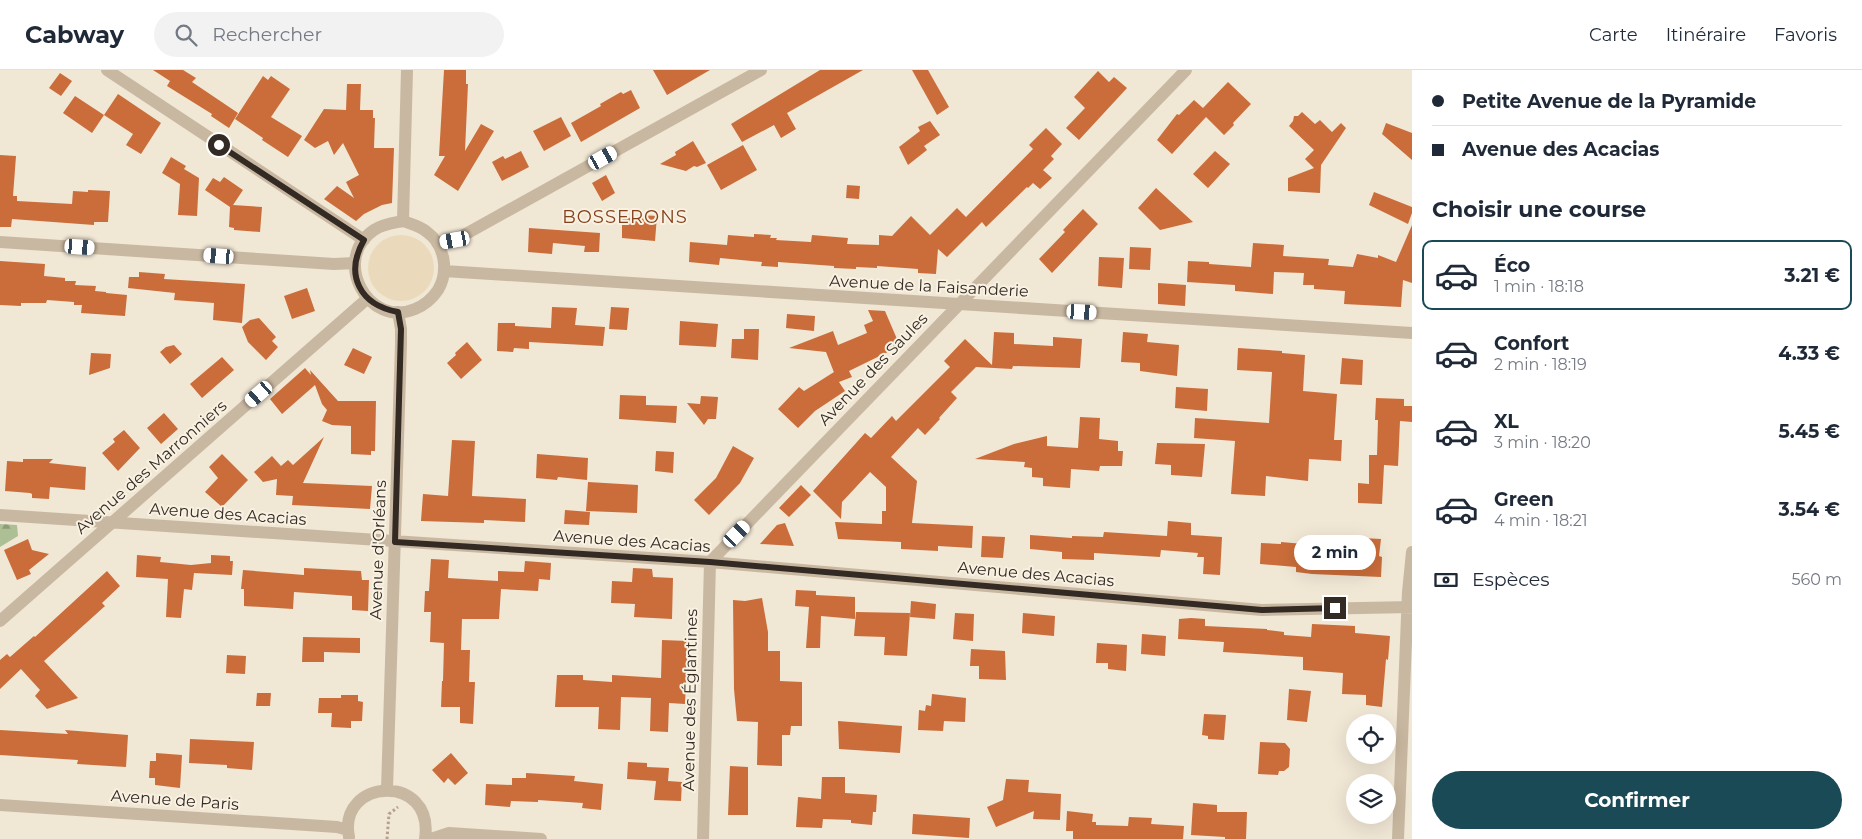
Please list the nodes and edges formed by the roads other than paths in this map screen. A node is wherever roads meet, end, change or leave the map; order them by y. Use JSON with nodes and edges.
{"nodes":[{"id":1,"x":107,"y":70,"type":"edge"},
{"id":2,"x":407,"y":70,"type":"edge"},
{"id":3,"x":761,"y":70,"type":"edge"},
{"id":4,"x":1186,"y":70,"type":"edge"},
{"id":5,"x":403,"y":221,"type":"junction"},
{"id":6,"x":364,"y":240,"type":"junction"},
{"id":7,"x":0,"y":242,"type":"edge"},
{"id":8,"x":438,"y":243,"type":"junction"},
{"id":9,"x":355,"y":263,"type":"junction"},
{"id":10,"x":444,"y":270,"type":"junction"},
{"id":11,"x":368,"y":298,"type":"junction"},
{"id":12,"x":961,"y":303,"type":"junction"},
{"id":13,"x":398,"y":312,"type":"junction"},
{"id":14,"x":1412,"y":333,"type":"edge"},
{"id":15,"x":0,"y":515,"type":"edge"},
{"id":16,"x":112,"y":523,"type":"junction"},
{"id":17,"x":395,"y":542,"type":"junction"},
{"id":18,"x":1412,"y":552,"type":"edge"},
{"id":19,"x":710,"y":562,"type":"junction"},
{"id":20,"x":1410,"y":606,"type":"edge"},
{"id":21,"x":0,"y":621,"type":"edge"},
{"id":22,"x":387,"y":789,"type":"junction"},
{"id":23,"x":0,"y":805,"type":"edge"},
{"id":24,"x":349,"y":835,"type":"edge"},
{"id":25,"x":425,"y":839,"type":"edge"},
{"id":26,"x":431,"y":839,"type":"edge"},
{"id":27,"x":541,"y":839,"type":"edge"},
{"id":28,"x":703,"y":839,"type":"edge"},
{"id":29,"x":1398,"y":839,"type":"edge"}],
"edges":[{"from":1,"to":6,"type":"street"},
{"from":2,"to":5,"type":"street"},
{"from":3,"to":8,"type":"street"},
{"from":4,"to":12,"type":"street","name":"Avenue des Saules"},
{"from":5,"to":6,"type":"street"},
{"from":5,"to":8,"type":"street"},
{"from":6,"to":9,"type":"street"},
{"from":7,"to":9,"type":"street"},
{"from":8,"to":10,"type":"street"},
{"from":9,"to":11,"type":"street"},
{"from":10,"to":12,"type":"street","name":"Avenue de la Faisanderie"},
{"from":10,"to":13,"type":"street"},
{"from":11,"to":13,"type":"street"},
{"from":11,"to":16,"type":"street","name":"Avenue des Marronniers"},
{"from":12,"to":14,"type":"street","name":"Avenue de la Faisanderie"},
{"from":12,"to":19,"type":"street","name":"Avenue des Saules"},
{"from":13,"to":17,"type":"street","name":"Avenue d'Orléans"},
{"from":15,"to":16,"type":"street","name":"Avenue des Acacias"},
{"from":16,"to":17,"type":"street","name":"Avenue des Acacias"},
{"from":16,"to":21,"type":"street","name":"Avenue des Marronniers"},
{"from":17,"to":19,"type":"street","name":"Avenue des Acacias"},
{"from":17,"to":22,"type":"street","name":"Avenue d'Orléans"},
{"from":18,"to":20,"type":"street"},
{"from":19,"to":20,"type":"street","name":"Avenue des Acacias"},
{"from":19,"to":28,"type":"street","name":"Avenue des Églantines"},
{"from":20,"to":29,"type":"street"},
{"from":22,"to":24,"type":"street"},
{"from":22,"to":25,"type":"street"},
{"from":23,"to":24,"type":"street","name":"Avenue de Paris"},
{"from":26,"to":27,"type":"street"}]}
